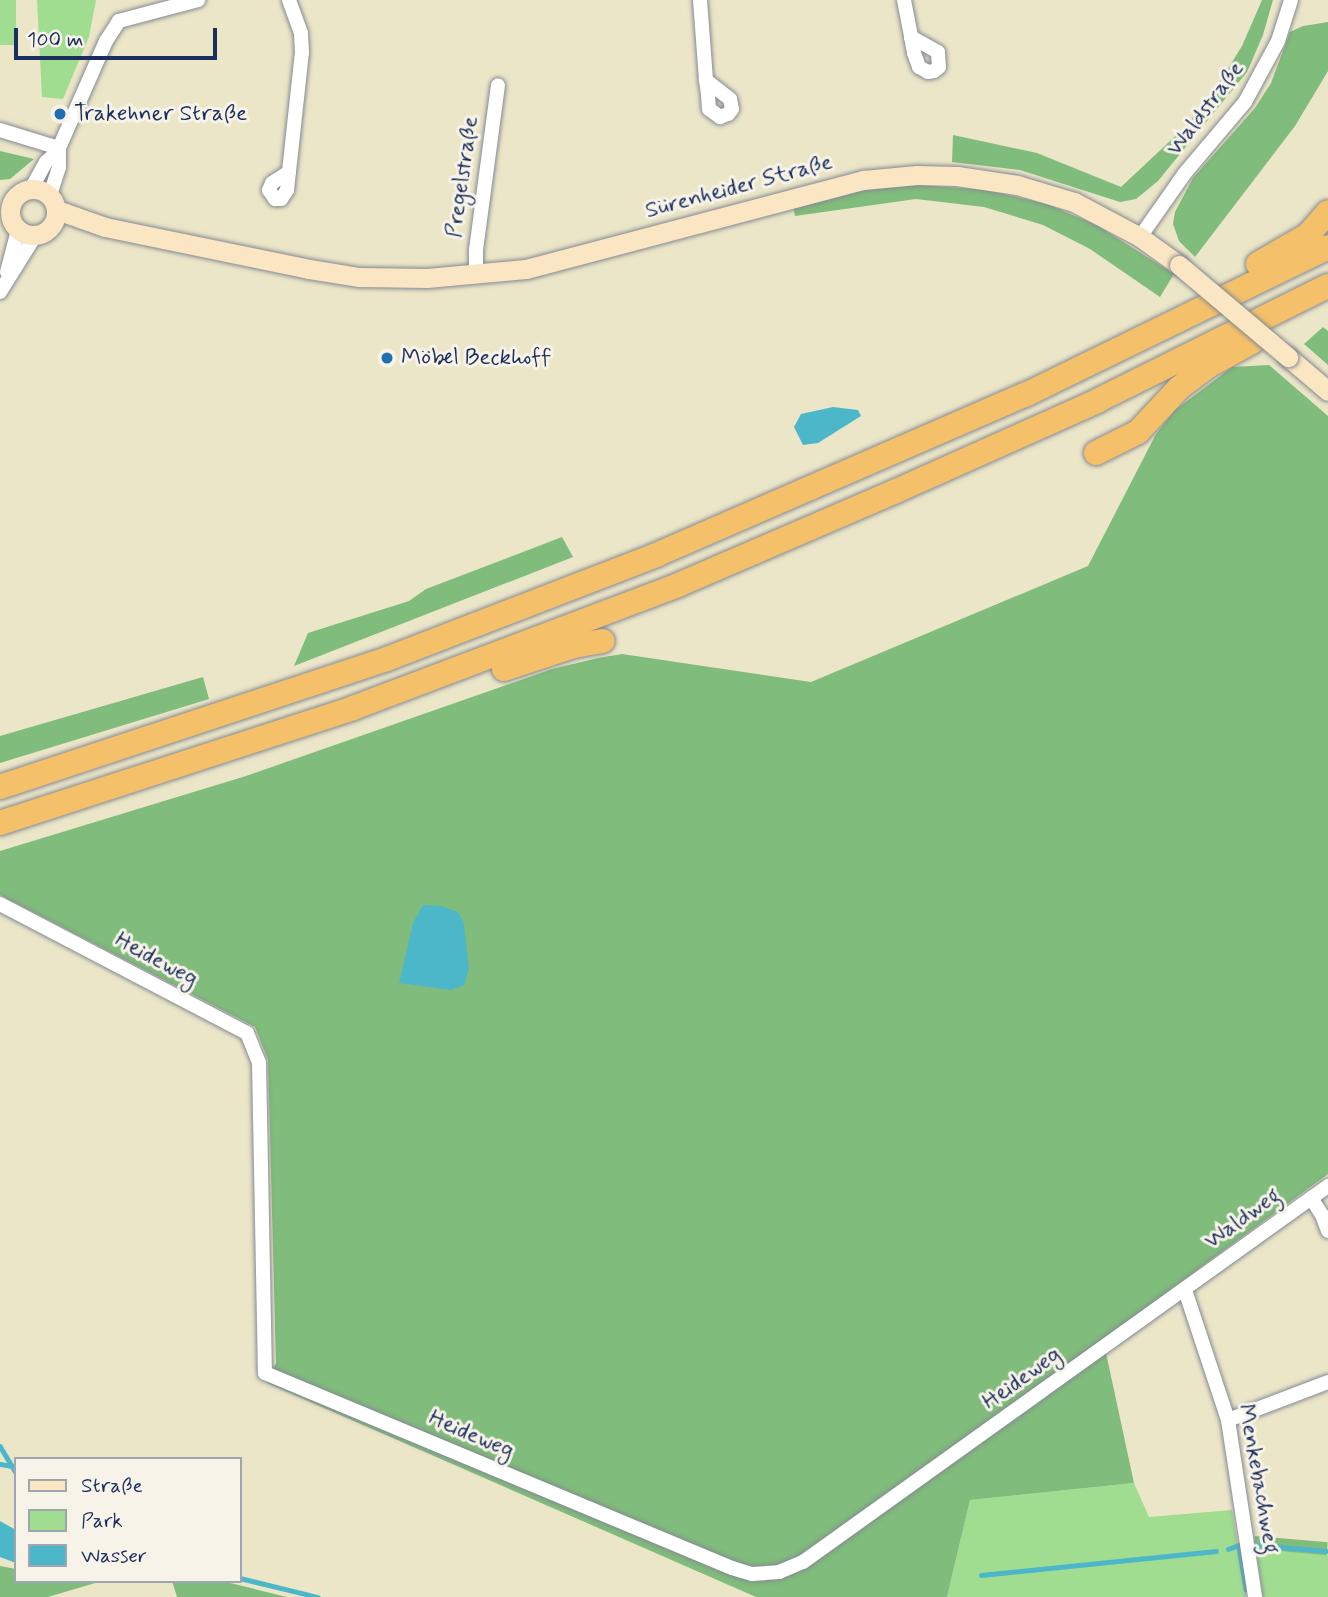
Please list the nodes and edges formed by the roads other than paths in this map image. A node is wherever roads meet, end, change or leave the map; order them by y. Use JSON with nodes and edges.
{"nodes":[{"id":1,"x":198,"y":0,"type":"edge"},
{"id":2,"x":289,"y":0,"type":"edge"},
{"id":3,"x":700,"y":0,"type":"edge"},
{"id":4,"x":904,"y":0,"type":"edge"},
{"id":5,"x":1291,"y":0,"type":"edge"},
{"id":6,"x":911,"y":37,"type":"dead end"},
{"id":7,"x":706,"y":80,"type":"dead end"},
{"id":8,"x":498,"y":85,"type":"dead end"},
{"id":9,"x":0,"y":130,"type":"edge"},
{"id":10,"x":58,"y":149,"type":"junction"},
{"id":11,"x":289,"y":172,"type":"dead end"},
{"id":12,"x":27,"y":211,"type":"edge"},
{"id":13,"x":1328,"y":212,"type":"edge"},
{"id":14,"x":1140,"y":237,"type":"junction"},
{"id":15,"x":1328,"y":247,"type":"edge"},
{"id":16,"x":476,"y":275,"type":"junction"},
{"id":17,"x":1328,"y":286,"type":"edge"},
{"id":18,"x":1,"y":290,"type":"edge"},
{"id":19,"x":1292,"y":305,"type":"junction"},
{"id":20,"x":1168,"y":327,"type":"junction"},
{"id":21,"x":1328,"y":391,"type":"edge"},
{"id":22,"x":1096,"y":453,"type":"dead end"},
{"id":23,"x":603,"y":641,"type":"dead end"},
{"id":24,"x":463,"y":667,"type":"junction"},
{"id":25,"x":0,"y":787,"type":"edge"},
{"id":26,"x":0,"y":824,"type":"edge"},
{"id":27,"x":0,"y":904,"type":"edge"},
{"id":28,"x":1328,"y":1186,"type":"edge"},
{"id":29,"x":1311,"y":1198,"type":"junction"},
{"id":30,"x":1328,"y":1231,"type":"edge"},
{"id":31,"x":1185,"y":1290,"type":"junction"},
{"id":32,"x":1328,"y":1381,"type":"edge"},
{"id":33,"x":1228,"y":1420,"type":"junction"},
{"id":34,"x":1255,"y":1597,"type":"edge"}],
"edges":[{"from":1,"to":10,"type":"street"},
{"from":2,"to":11,"type":"street"},
{"from":3,"to":7,"type":"street"},
{"from":4,"to":6,"type":"street"},
{"from":5,"to":14,"type":"street","name":"Waldstraße"},
{"from":8,"to":16,"type":"street","name":"Pregelstraße"},
{"from":9,"to":10,"type":"street"},
{"from":10,"to":12,"type":"street"},
{"from":12,"to":16,"type":"main road","name":"Sürenheider Straße"},
{"from":12,"to":18,"type":"street"},
{"from":13,"to":20,"type":"highway"},
{"from":14,"to":16,"type":"main road","name":"Sürenheider Straße"},
{"from":14,"to":21,"type":"main road","name":"Sürenheider Straße","bridge":true},
{"from":15,"to":20,"type":"highway"},
{"from":17,"to":19,"type":"highway"},
{"from":19,"to":22,"type":"highway"},
{"from":19,"to":24,"type":"highway"},
{"from":20,"to":25,"type":"highway"},
{"from":23,"to":24,"type":"highway"},
{"from":24,"to":26,"type":"highway"},
{"from":27,"to":31,"type":"street","name":"Heideweg"},
{"from":28,"to":29,"type":"street","name":"Waldweg"},
{"from":29,"to":30,"type":"street"},
{"from":29,"to":31,"type":"street","name":"Waldweg"},
{"from":31,"to":33,"type":"street","name":"Menkebachweg"},
{"from":32,"to":33,"type":"street"},
{"from":33,"to":34,"type":"street","name":"Menkebachweg"}]}
